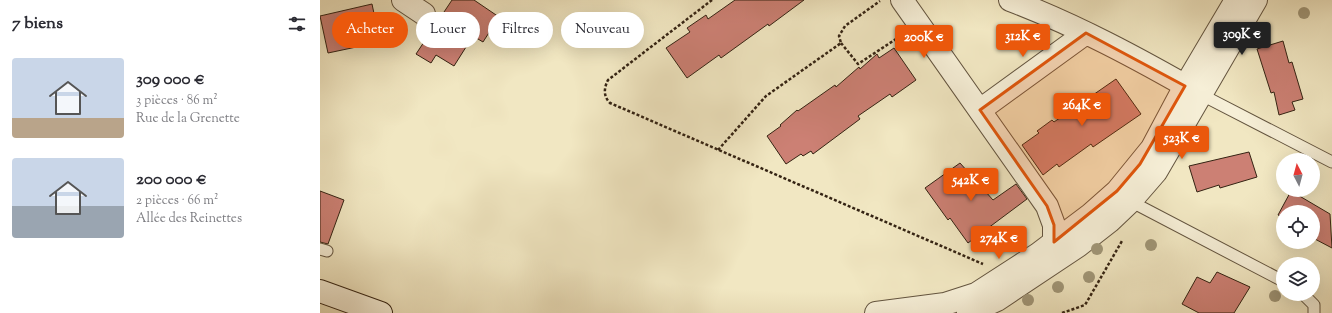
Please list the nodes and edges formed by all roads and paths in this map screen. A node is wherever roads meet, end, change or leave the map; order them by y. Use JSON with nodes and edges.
{"nodes":[{"id":1,"x":403,"y":0,"type":"edge"},
{"id":2,"x":712,"y":0,"type":"edge"},
{"id":3,"x":882,"y":0,"type":"edge"},
{"id":4,"x":902,"y":0,"type":"edge"},
{"id":5,"x":1010,"y":0,"type":"edge"},
{"id":6,"x":1236,"y":0,"type":"edge"},
{"id":7,"x":1256,"y":0,"type":"edge"},
{"id":8,"x":421,"y":12,"type":"edge"},
{"id":9,"x":919,"y":23,"type":"junction"},
{"id":10,"x":1086,"y":33,"type":"junction"},
{"id":11,"x":842,"y":43,"type":"junction"},
{"id":12,"x":1192,"y":90,"type":"junction"},
{"id":13,"x":980,"y":110,"type":"junction"},
{"id":14,"x":718,"y":150,"type":"junction"},
{"id":15,"x":1332,"y":162,"type":"edge"},
{"id":16,"x":1123,"y":196,"type":"junction"},
{"id":17,"x":1124,"y":236,"type":"dead end"},
{"id":18,"x":1054,"y":242,"type":"junction"},
{"id":19,"x":1008,"y":274,"type":"junction"},
{"id":20,"x":1276,"y":277,"type":"edge"},
{"id":21,"x":320,"y":291,"type":"edge"},
{"id":22,"x":1310,"y":301,"type":"edge"},
{"id":23,"x":381,"y":313,"type":"edge"},
{"id":24,"x":876,"y":313,"type":"edge"},
{"id":25,"x":968,"y":313,"type":"edge"},
{"id":26,"x":1062,"y":313,"type":"edge"},
{"id":27,"x":1314,"y":313,"type":"edge"}],
"edges":[{"from":1,"to":8,"type":"street"},
{"from":2,"to":14,"type":"path"},
{"from":3,"to":11,"type":"path"},
{"from":4,"to":9,"type":"street"},
{"from":5,"to":10,"type":"street"},
{"from":6,"to":12,"type":"street"},
{"from":7,"to":12,"type":"street"},
{"from":9,"to":11,"type":"path"},
{"from":9,"to":13,"type":"street"},
{"from":10,"to":12,"type":"street"},
{"from":10,"to":13,"type":"street"},
{"from":11,"to":14,"type":"path"},
{"from":12,"to":15,"type":"lane"},
{"from":12,"to":16,"type":"street"},
{"from":13,"to":18,"type":"street"},
{"from":14,"to":19,"type":"path"},
{"from":16,"to":18,"type":"street"},
{"from":16,"to":20,"type":"lane"},
{"from":16,"to":25,"type":"street"},
{"from":17,"to":26,"type":"path"},
{"from":18,"to":19,"type":"street"},
{"from":19,"to":24,"type":"street"},
{"from":21,"to":23,"type":"street"},
{"from":22,"to":27,"type":"lane"}]}
